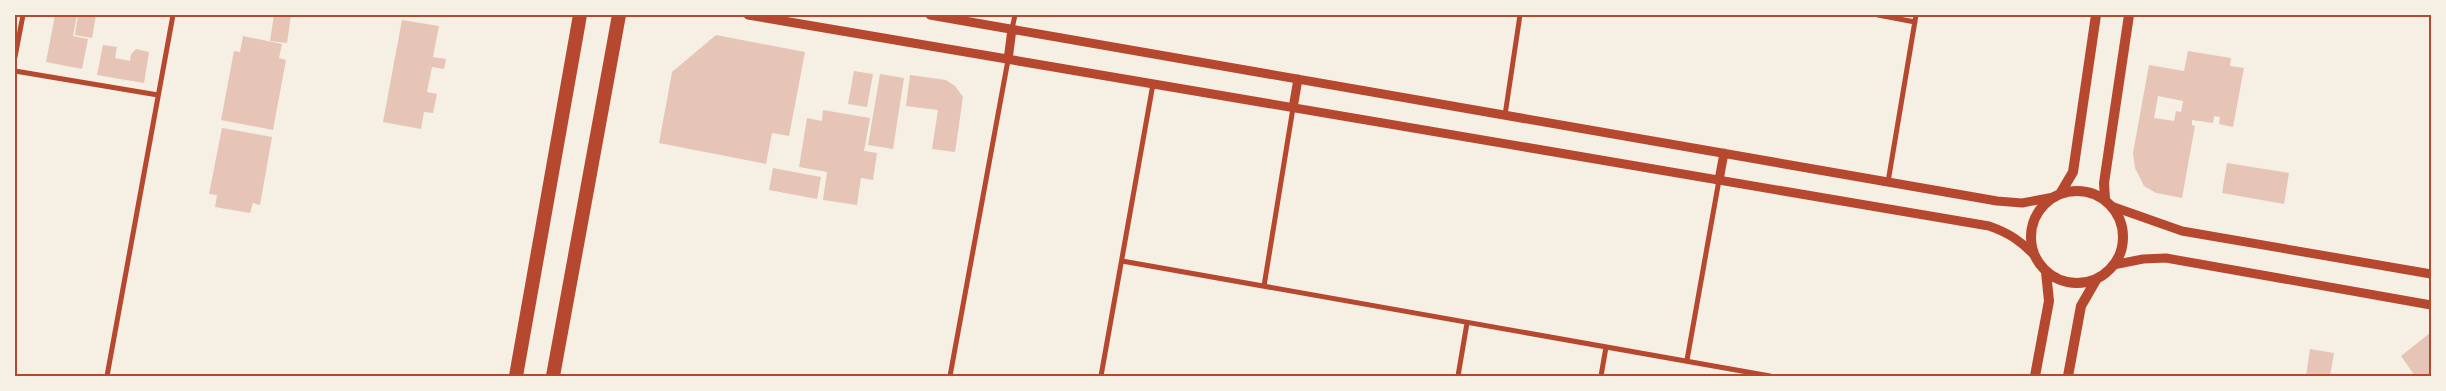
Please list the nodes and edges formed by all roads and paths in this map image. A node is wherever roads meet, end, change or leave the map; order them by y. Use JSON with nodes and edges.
{"nodes":[{"id":1,"x":23,"y":15,"type":"edge"},
{"id":2,"x":173,"y":15,"type":"edge"},
{"id":3,"x":580,"y":15,"type":"edge"},
{"id":4,"x":619,"y":15,"type":"edge"},
{"id":5,"x":748,"y":15,"type":"edge"},
{"id":6,"x":930,"y":15,"type":"edge"},
{"id":7,"x":1015,"y":15,"type":"edge"},
{"id":8,"x":1520,"y":15,"type":"edge"},
{"id":9,"x":1878,"y":15,"type":"edge"},
{"id":10,"x":1916,"y":15,"type":"edge"},
{"id":11,"x":2096,"y":15,"type":"edge"},
{"id":12,"x":2129,"y":15,"type":"edge"},
{"id":13,"x":1915,"y":22,"type":"junction"},
{"id":14,"x":1012,"y":29,"type":"junction"},
{"id":15,"x":15,"y":57,"type":"edge"},
{"id":16,"x":1008,"y":60,"type":"junction"},
{"id":17,"x":15,"y":71,"type":"edge"},
{"id":18,"x":1298,"y":79,"type":"junction"},
{"id":19,"x":1153,"y":84,"type":"junction"},
{"id":20,"x":158,"y":95,"type":"junction"},
{"id":21,"x":1293,"y":108,"type":"junction"},
{"id":22,"x":1505,"y":115,"type":"junction"},
{"id":23,"x":1724,"y":153,"type":"junction"},
{"id":24,"x":1719,"y":180,"type":"junction"},
{"id":25,"x":1888,"y":182,"type":"junction"},
{"id":26,"x":2057,"y":195,"type":"junction"},
{"id":27,"x":2108,"y":203,"type":"junction"},
{"id":28,"x":2035,"y":256,"type":"junction"},
{"id":29,"x":1122,"y":261,"type":"junction"},
{"id":30,"x":2113,"y":265,"type":"junction"},
{"id":31,"x":2046,"y":272,"type":"junction"},
{"id":32,"x":2431,"y":274,"type":"edge"},
{"id":33,"x":2096,"y":280,"type":"junction"},
{"id":34,"x":1264,"y":286,"type":"junction"},
{"id":35,"x":2431,"y":306,"type":"edge"},
{"id":36,"x":1467,"y":323,"type":"junction"},
{"id":37,"x":1606,"y":347,"type":"junction"},
{"id":38,"x":1687,"y":360,"type":"junction"},
{"id":39,"x":1752,"y":374,"type":"edge"},
{"id":40,"x":107,"y":376,"type":"edge"},
{"id":41,"x":516,"y":376,"type":"edge"},
{"id":42,"x":553,"y":376,"type":"edge"},
{"id":43,"x":950,"y":376,"type":"edge"},
{"id":44,"x":1100,"y":376,"type":"edge"},
{"id":45,"x":1458,"y":376,"type":"edge"},
{"id":46,"x":1601,"y":376,"type":"edge"},
{"id":47,"x":1770,"y":376,"type":"edge"},
{"id":48,"x":2035,"y":376,"type":"edge"},
{"id":49,"x":2068,"y":376,"type":"edge"}],
"edges":[{"from":1,"to":15,"type":"street"},
{"from":2,"to":20,"type":"street"},
{"from":3,"to":41,"type":"highway"},
{"from":4,"to":42,"type":"highway"},
{"from":5,"to":16,"type":"street"},
{"from":6,"to":14,"type":"street"},
{"from":7,"to":14,"type":"street"},
{"from":8,"to":22,"type":"street"},
{"from":9,"to":13,"type":"street"},
{"from":10,"to":13,"type":"street"},
{"from":11,"to":26,"type":"main road"},
{"from":12,"to":27,"type":"main road"},
{"from":13,"to":25,"type":"street"},
{"from":14,"to":16,"type":"street"},
{"from":14,"to":18,"type":"street"},
{"from":16,"to":19,"type":"street"},
{"from":16,"to":43,"type":"street"},
{"from":17,"to":20,"type":"street"},
{"from":18,"to":21,"type":"street"},
{"from":18,"to":22,"type":"street"},
{"from":19,"to":21,"type":"street"},
{"from":19,"to":29,"type":"street"},
{"from":20,"to":40,"type":"street"},
{"from":21,"to":24,"type":"street"},
{"from":21,"to":34,"type":"street"},
{"from":22,"to":23,"type":"street"},
{"from":23,"to":24,"type":"street"},
{"from":23,"to":25,"type":"street"},
{"from":24,"to":28,"type":"street"},
{"from":24,"to":38,"type":"street"},
{"from":25,"to":26,"type":"street"},
{"from":26,"to":27,"type":"main road"},
{"from":26,"to":28,"type":"main road"},
{"from":27,"to":30,"type":"main road"},
{"from":27,"to":32,"type":"street"},
{"from":28,"to":31,"type":"main road"},
{"from":29,"to":34,"type":"street"},
{"from":29,"to":44,"type":"street"},
{"from":30,"to":33,"type":"main road"},
{"from":30,"to":35,"type":"street"},
{"from":31,"to":33,"type":"main road"},
{"from":31,"to":48,"type":"main road"},
{"from":33,"to":49,"type":"main road"},
{"from":34,"to":36,"type":"street"},
{"from":36,"to":37,"type":"street"},
{"from":36,"to":45,"type":"street"},
{"from":37,"to":38,"type":"street"},
{"from":37,"to":46,"type":"street"},
{"from":38,"to":39,"type":"street"},
{"from":39,"to":47,"type":"street"}]}
